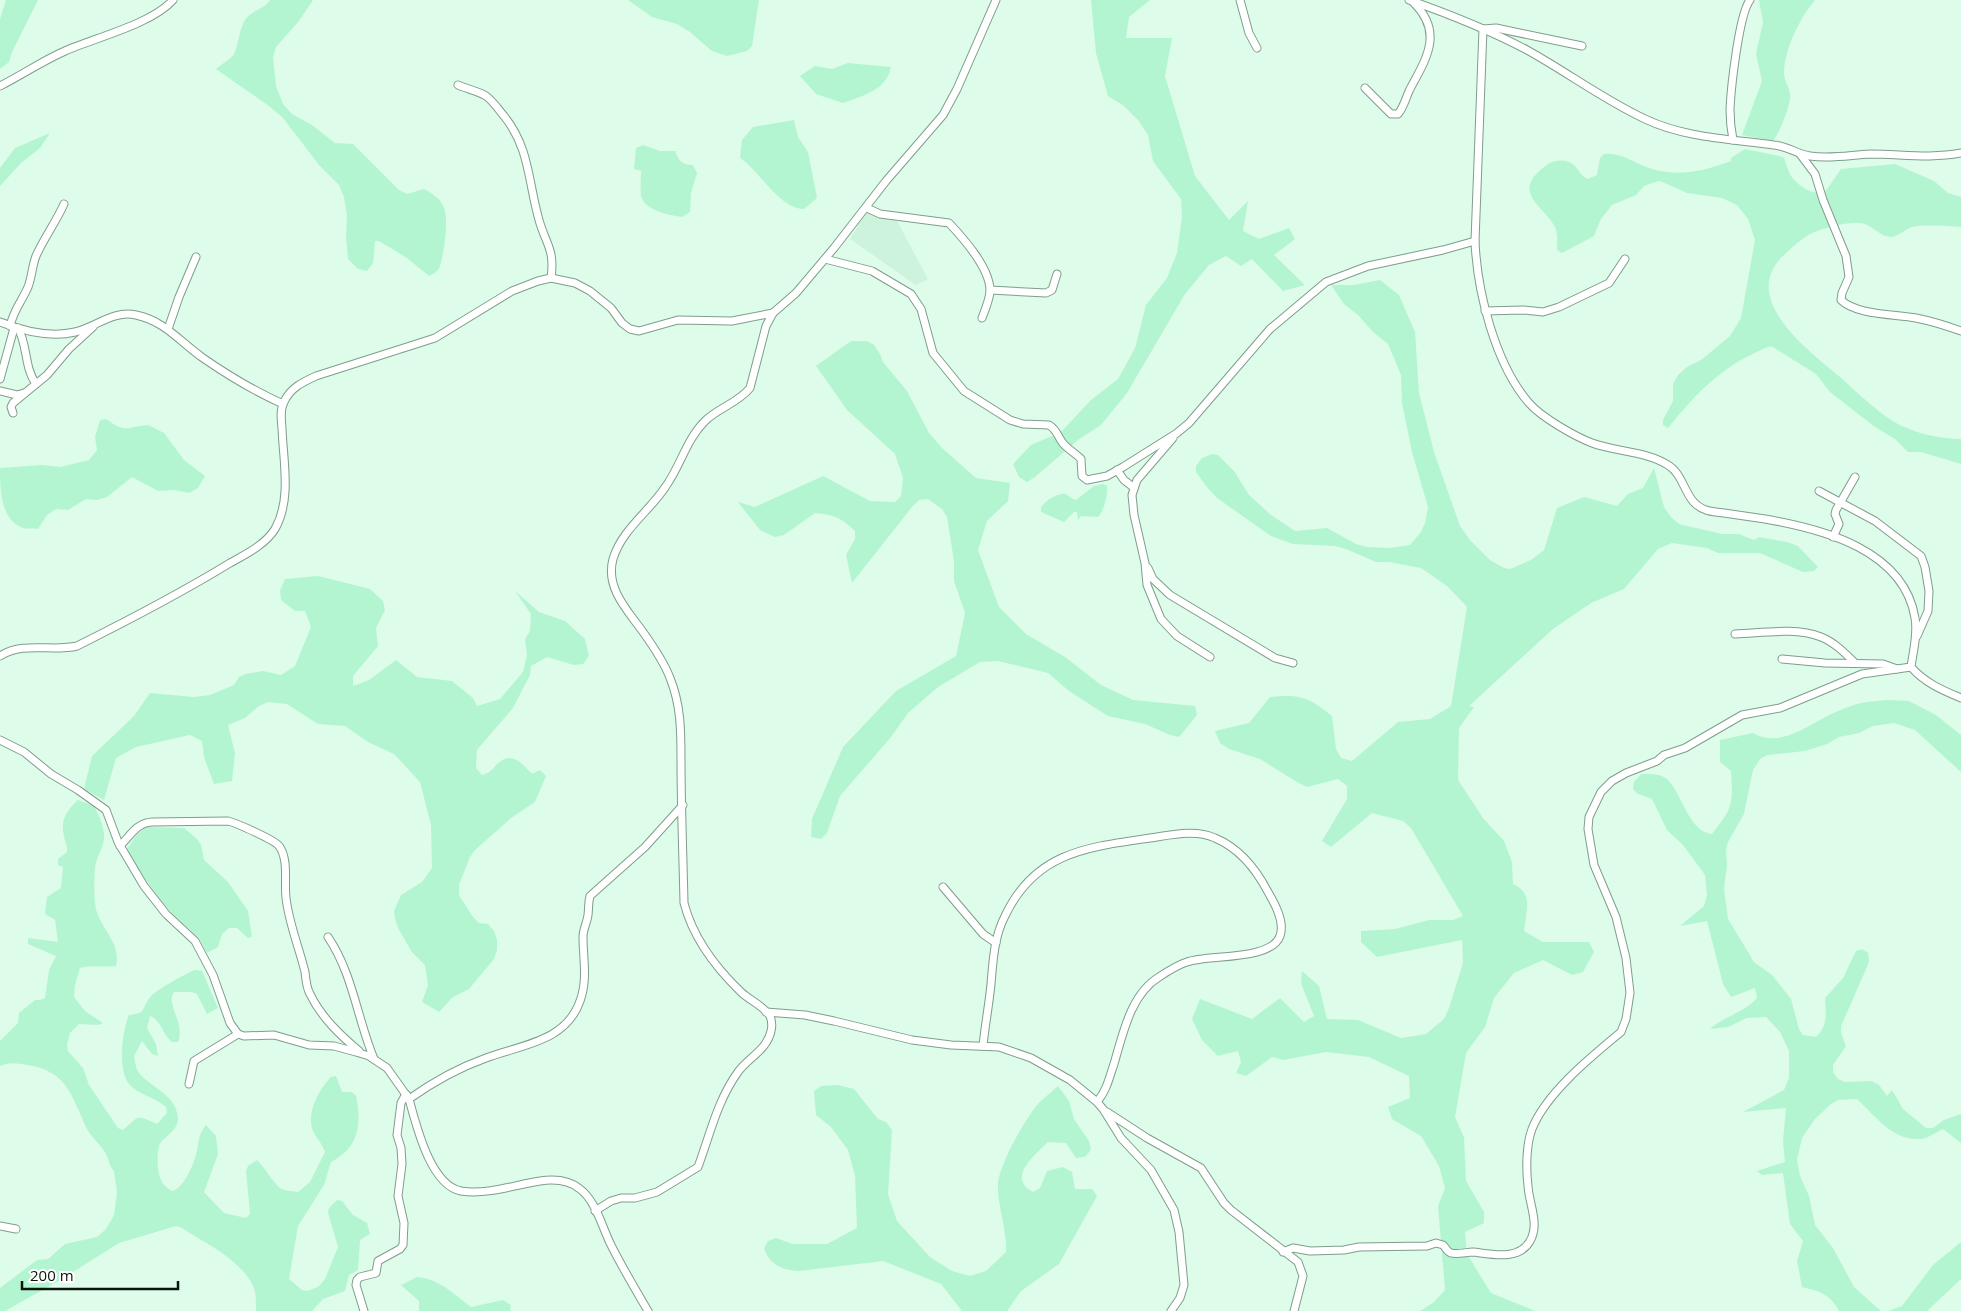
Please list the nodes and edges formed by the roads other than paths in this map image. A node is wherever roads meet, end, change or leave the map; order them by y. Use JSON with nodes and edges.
{"nodes":[{"id":1,"x":172,"y":0,"type":"edge"},
{"id":2,"x":996,"y":0,"type":"edge"},
{"id":3,"x":1240,"y":0,"type":"edge"},
{"id":4,"x":1750,"y":0,"type":"edge"},
{"id":5,"x":1411,"y":1,"type":"edge"},
{"id":6,"x":1483,"y":29,"type":"junction"},
{"id":7,"x":1582,"y":46,"type":"dead end"},
{"id":8,"x":1257,"y":48,"type":"dead end"},
{"id":9,"x":0,"y":86,"type":"edge"},
{"id":10,"x":458,"y":86,"type":"dead end"},
{"id":11,"x":1365,"y":88,"type":"dead end"},
{"id":12,"x":1733,"y":140,"type":"junction"},
{"id":13,"x":1961,"y":153,"type":"edge"},
{"id":14,"x":1800,"y":154,"type":"junction"},
{"id":15,"x":64,"y":204,"type":"dead end"},
{"id":16,"x":866,"y":208,"type":"junction"},
{"id":17,"x":1474,"y":241,"type":"junction"},
{"id":18,"x":196,"y":257,"type":"dead end"},
{"id":19,"x":825,"y":259,"type":"junction"},
{"id":20,"x":1625,"y":259,"type":"dead end"},
{"id":21,"x":1057,"y":274,"type":"dead end"},
{"id":22,"x":551,"y":278,"type":"junction"},
{"id":23,"x":990,"y":290,"type":"junction"},
{"id":24,"x":1485,"y":310,"type":"junction"},
{"id":25,"x":773,"y":312,"type":"junction"},
{"id":26,"x":982,"y":318,"type":"dead end"},
{"id":27,"x":0,"y":322,"type":"edge"},
{"id":28,"x":96,"y":324,"type":"junction"},
{"id":29,"x":14,"y":327,"type":"junction"},
{"id":30,"x":168,"y":329,"type":"junction"},
{"id":31,"x":1961,"y":331,"type":"edge"},
{"id":32,"x":0,"y":379,"type":"edge"},
{"id":33,"x":36,"y":384,"type":"junction"},
{"id":34,"x":0,"y":391,"type":"edge"},
{"id":35,"x":25,"y":393,"type":"junction"},
{"id":36,"x":283,"y":404,"type":"junction"},
{"id":37,"x":13,"y":413,"type":"dead end"},
{"id":38,"x":1177,"y":433,"type":"junction"},
{"id":39,"x":1117,"y":470,"type":"junction"},
{"id":40,"x":1856,"y":477,"type":"dead end"},
{"id":41,"x":1133,"y":487,"type":"junction"},
{"id":42,"x":1820,"y":491,"type":"dead end"},
{"id":43,"x":1840,"y":502,"type":"junction"},
{"id":44,"x":1833,"y":537,"type":"junction"},
{"id":45,"x":1145,"y":563,"type":"junction"},
{"id":46,"x":1735,"y":634,"type":"dead end"},
{"id":47,"x":1914,"y":641,"type":"junction"},
{"id":48,"x":0,"y":656,"type":"edge"},
{"id":49,"x":1210,"y":657,"type":"dead end"},
{"id":50,"x":1782,"y":659,"type":"dead end"},
{"id":51,"x":1855,"y":663,"type":"junction"},
{"id":52,"x":1294,"y":664,"type":"dead end"},
{"id":53,"x":1911,"y":667,"type":"junction"},
{"id":54,"x":1897,"y":669,"type":"junction"},
{"id":55,"x":1961,"y":698,"type":"edge"},
{"id":56,"x":0,"y":740,"type":"edge"},
{"id":57,"x":683,"y":805,"type":"junction"},
{"id":58,"x":120,"y":846,"type":"junction"},
{"id":59,"x":942,"y":887,"type":"dead end"},
{"id":60,"x":328,"y":936,"type":"dead end"},
{"id":61,"x":996,"y":943,"type":"junction"},
{"id":62,"x":766,"y":1012,"type":"junction"},
{"id":63,"x":238,"y":1034,"type":"junction"},
{"id":64,"x":983,"y":1046,"type":"junction"},
{"id":65,"x":361,"y":1053,"type":"junction"},
{"id":66,"x":374,"y":1060,"type":"junction"},
{"id":67,"x":189,"y":1084,"type":"dead end"},
{"id":68,"x":408,"y":1096,"type":"junction"},
{"id":69,"x":1097,"y":1102,"type":"junction"},
{"id":70,"x":1103,"y":1109,"type":"junction"},
{"id":71,"x":595,"y":1210,"type":"junction"},
{"id":72,"x":0,"y":1226,"type":"edge"},
{"id":73,"x":16,"y":1228,"type":"dead end"},
{"id":74,"x":1283,"y":1252,"type":"junction"},
{"id":75,"x":364,"y":1311,"type":"edge"},
{"id":76,"x":648,"y":1311,"type":"edge"},
{"id":77,"x":1171,"y":1311,"type":"edge"},
{"id":78,"x":1294,"y":1311,"type":"edge"}],
"edges":[{"from":1,"to":9,"type":"street"},
{"from":2,"to":16,"type":"street"},
{"from":3,"to":8,"type":"street"},
{"from":4,"to":12,"type":"street"},
{"from":5,"to":6,"type":"street"},
{"from":5,"to":11,"type":"street"},
{"from":6,"to":7,"type":"street"},
{"from":6,"to":12,"type":"street"},
{"from":6,"to":17,"type":"street"},
{"from":10,"to":22,"type":"street"},
{"from":12,"to":14,"type":"street"},
{"from":13,"to":14,"type":"street"},
{"from":14,"to":31,"type":"street"},
{"from":15,"to":29,"type":"street"},
{"from":16,"to":19,"type":"street"},
{"from":16,"to":23,"type":"street"},
{"from":17,"to":24,"type":"street"},
{"from":17,"to":38,"type":"street"},
{"from":18,"to":30,"type":"street"},
{"from":19,"to":25,"type":"street"},
{"from":19,"to":39,"type":"street"},
{"from":20,"to":24,"type":"street"},
{"from":21,"to":23,"type":"street"},
{"from":22,"to":25,"type":"street"},
{"from":22,"to":36,"type":"street"},
{"from":23,"to":26,"type":"street"},
{"from":24,"to":44,"type":"street"},
{"from":25,"to":57,"type":"street"},
{"from":27,"to":29,"type":"street"},
{"from":28,"to":29,"type":"street"},
{"from":28,"to":30,"type":"street"},
{"from":28,"to":33,"type":"street"},
{"from":29,"to":32,"type":"street"},
{"from":29,"to":33,"type":"street"},
{"from":30,"to":36,"type":"street"},
{"from":33,"to":35,"type":"street"},
{"from":34,"to":35,"type":"street"},
{"from":35,"to":37,"type":"street"},
{"from":36,"to":48,"type":"street"},
{"from":38,"to":39,"type":"street"},
{"from":38,"to":41,"type":"street"},
{"from":39,"to":41,"type":"street"},
{"from":40,"to":43,"type":"street"},
{"from":41,"to":45,"type":"street"},
{"from":42,"to":43,"type":"street"},
{"from":43,"to":44,"type":"street"},
{"from":43,"to":47,"type":"street"},
{"from":44,"to":47,"type":"street"},
{"from":45,"to":49,"type":"street"},
{"from":45,"to":52,"type":"street"},
{"from":46,"to":51,"type":"street"},
{"from":47,"to":53,"type":"street"},
{"from":50,"to":51,"type":"street"},
{"from":51,"to":54,"type":"street"},
{"from":53,"to":54,"type":"street"},
{"from":53,"to":55,"type":"street"},
{"from":54,"to":74,"type":"street"},
{"from":56,"to":58,"type":"street"},
{"from":57,"to":62,"type":"street"},
{"from":57,"to":68,"type":"street"},
{"from":58,"to":63,"type":"street"},
{"from":58,"to":65,"type":"street"},
{"from":59,"to":61,"type":"street"},
{"from":60,"to":66,"type":"street"},
{"from":61,"to":64,"type":"street"},
{"from":61,"to":69,"type":"street"},
{"from":62,"to":64,"type":"street"},
{"from":62,"to":71,"type":"street"},
{"from":63,"to":65,"type":"street"},
{"from":63,"to":67,"type":"street"},
{"from":64,"to":69,"type":"street"},
{"from":65,"to":66,"type":"street"},
{"from":66,"to":68,"type":"street"},
{"from":68,"to":71,"type":"street"},
{"from":68,"to":75,"type":"street"},
{"from":69,"to":70,"type":"street"},
{"from":70,"to":74,"type":"street"},
{"from":70,"to":77,"type":"street"},
{"from":71,"to":76,"type":"street"},
{"from":72,"to":73,"type":"street"},
{"from":74,"to":78,"type":"street"}]}
